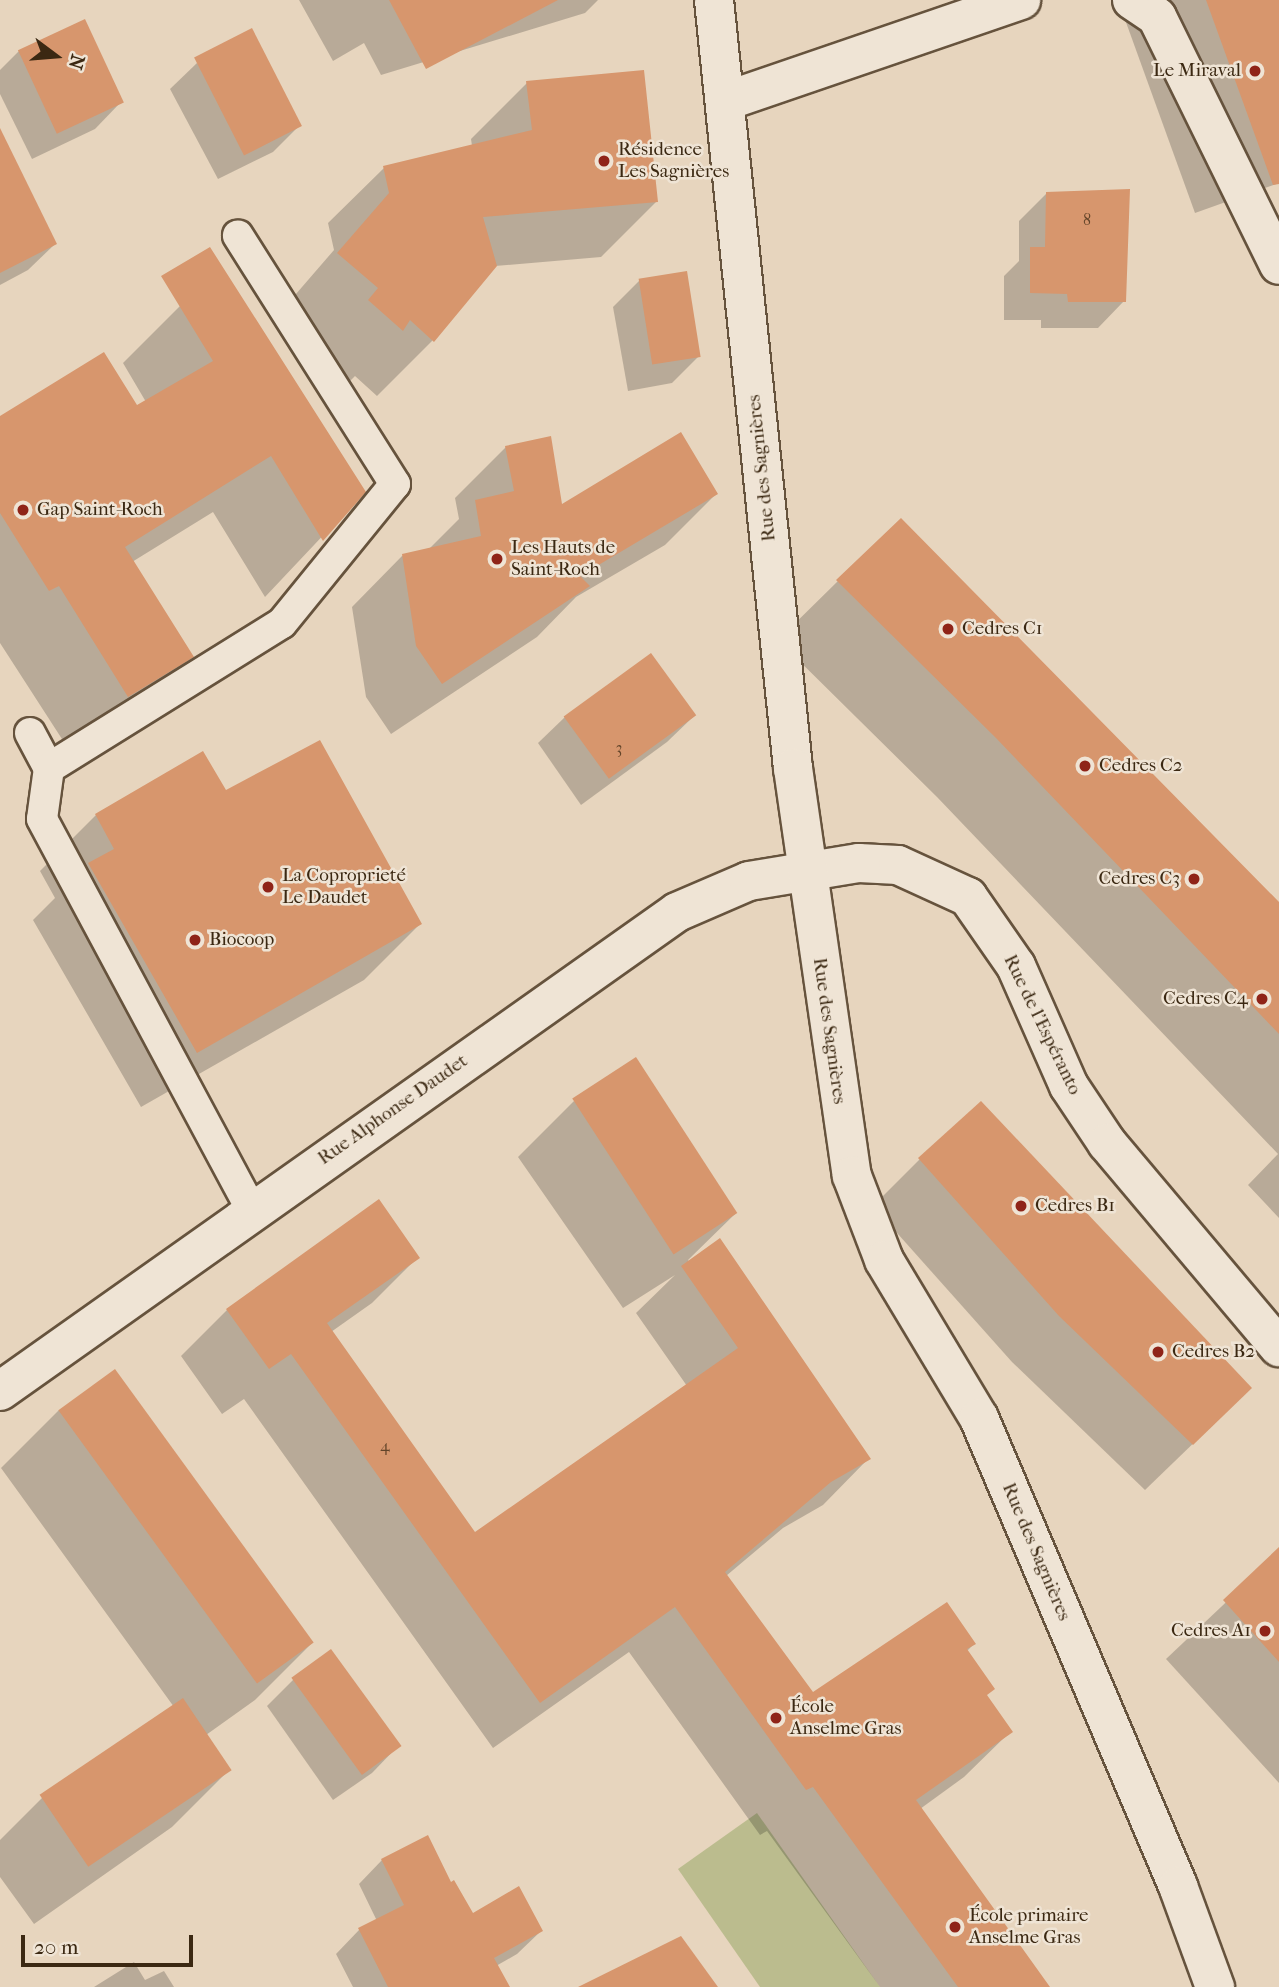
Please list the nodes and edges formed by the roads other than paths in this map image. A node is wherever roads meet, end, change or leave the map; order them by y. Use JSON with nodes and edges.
{"nodes":[{"id":1,"x":714,"y":0,"type":"edge"},
{"id":2,"x":1021,"y":0,"type":"edge"},
{"id":3,"x":1132,"y":0,"type":"edge"},
{"id":4,"x":726,"y":101,"type":"junction"},
{"id":5,"x":238,"y":236,"type":"dead end"},
{"id":6,"x":1279,"y":265,"type":"edge"},
{"id":7,"x":30,"y":733,"type":"dead end"},
{"id":8,"x":48,"y":768,"type":"junction"},
{"id":9,"x":806,"y":869,"type":"junction"},
{"id":10,"x":251,"y":1209,"type":"junction"},
{"id":11,"x":1279,"y":1347,"type":"edge"},
{"id":12,"x":0,"y":1391,"type":"edge"},
{"id":13,"x":1215,"y":1987,"type":"edge"}],
"edges":[{"from":1,"to":4,"type":"street","name":"Rue des Sagnières"},
{"from":2,"to":4,"type":"street"},
{"from":3,"to":6,"type":"street"},
{"from":4,"to":9,"type":"street","name":"Rue des Sagnières"},
{"from":5,"to":8,"type":"lane"},
{"from":7,"to":8,"type":"lane"},
{"from":8,"to":10,"type":"lane"},
{"from":9,"to":10,"type":"street","name":"Rue Alphonse Daudet"},
{"from":9,"to":11,"type":"street","name":"Rue de l'Espéranto"},
{"from":9,"to":13,"type":"street","name":"Rue des Sagnières"},
{"from":10,"to":12,"type":"street","name":"Rue Alphonse Daudet"}]}
